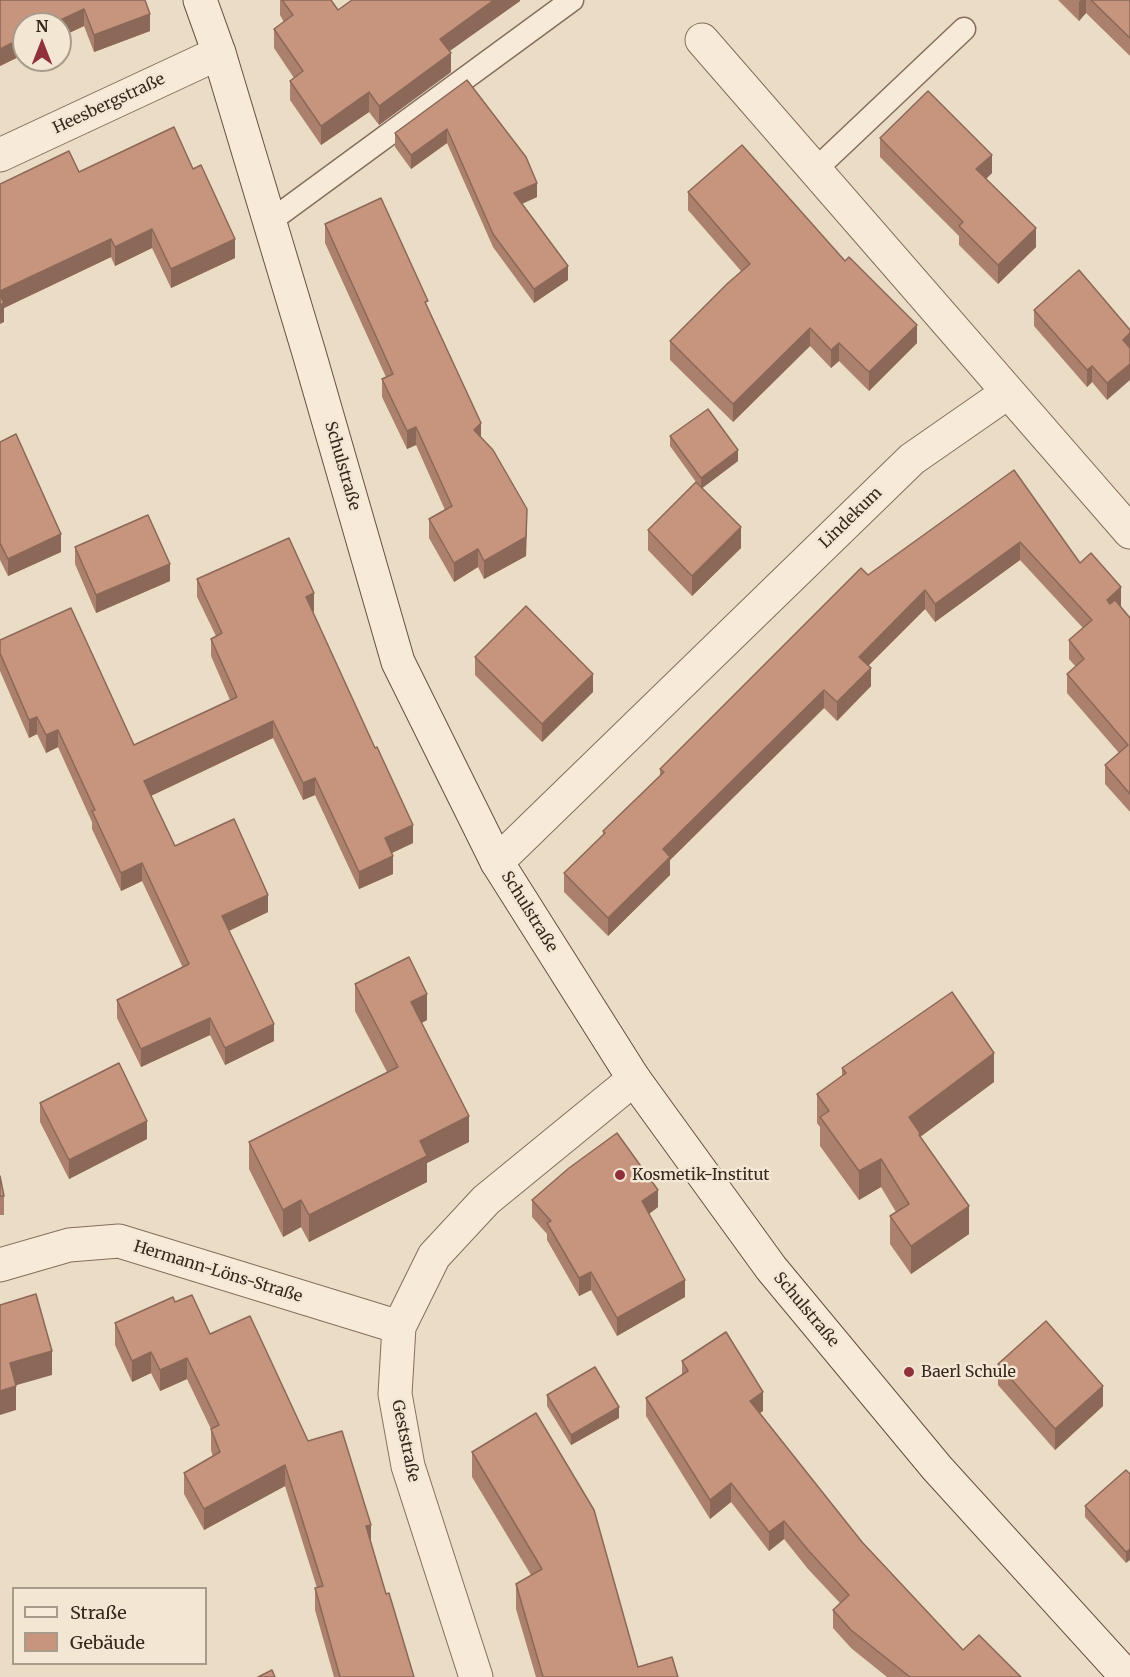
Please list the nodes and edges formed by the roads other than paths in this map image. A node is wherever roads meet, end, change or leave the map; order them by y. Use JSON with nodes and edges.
{"nodes":[{"id":1,"x":200,"y":0,"type":"edge"},
{"id":2,"x":573,"y":0,"type":"edge"},
{"id":3,"x":964,"y":29,"type":"dead end"},
{"id":4,"x":702,"y":40,"type":"dead end"},
{"id":5,"x":219,"y":53,"type":"junction"},
{"id":6,"x":0,"y":155,"type":"edge"},
{"id":7,"x":815,"y":170,"type":"junction"},
{"id":8,"x":269,"y":222,"type":"junction"},
{"id":9,"x":1007,"y":393,"type":"junction"},
{"id":10,"x":1130,"y":532,"type":"edge"},
{"id":11,"x":497,"y":862,"type":"junction"},
{"id":12,"x":634,"y":1079,"type":"junction"},
{"id":13,"x":0,"y":1265,"type":"edge"},
{"id":14,"x":399,"y":1327,"type":"junction"},
{"id":15,"x":476,"y":1677,"type":"edge"},
{"id":16,"x":1127,"y":1677,"type":"edge"}],
"edges":[{"from":1,"to":5,"type":"street","name":"Schulstraße"},
{"from":2,"to":8,"type":"lane"},
{"from":3,"to":7,"type":"lane"},
{"from":4,"to":7,"type":"street"},
{"from":5,"to":6,"type":"street","name":"Heesbergstraße"},
{"from":5,"to":8,"type":"street","name":"Schulstraße"},
{"from":7,"to":9,"type":"street"},
{"from":8,"to":11,"type":"street","name":"Schulstraße"},
{"from":9,"to":10,"type":"street"},
{"from":9,"to":11,"type":"street","name":"Lindekum"},
{"from":11,"to":12,"type":"street","name":"Schulstraße"},
{"from":12,"to":14,"type":"street","name":"Geststraße"},
{"from":12,"to":16,"type":"street","name":"Schulstraße"},
{"from":13,"to":14,"type":"street","name":"Hermann-Löns-Straße"},
{"from":14,"to":15,"type":"street","name":"Geststraße"}]}
